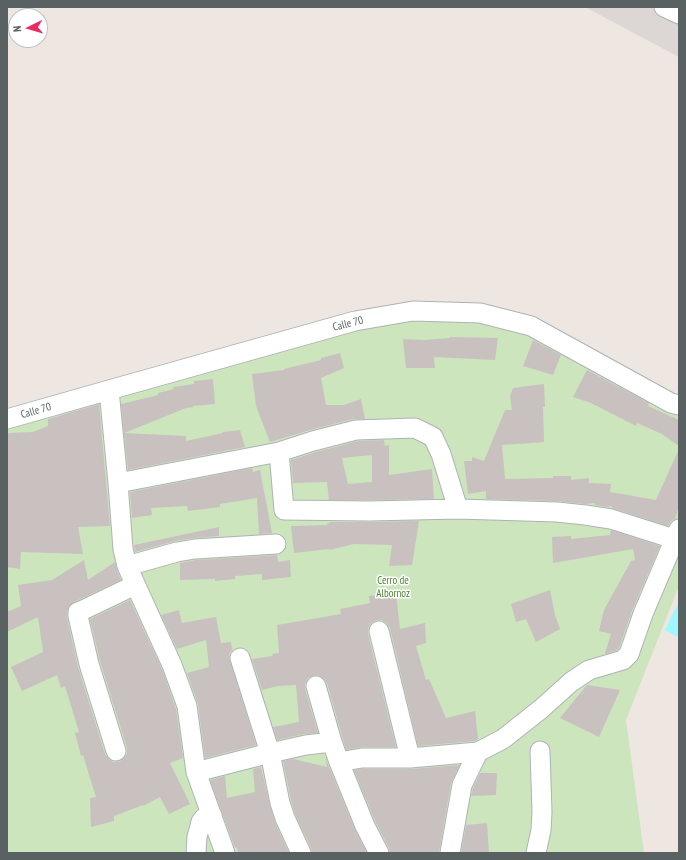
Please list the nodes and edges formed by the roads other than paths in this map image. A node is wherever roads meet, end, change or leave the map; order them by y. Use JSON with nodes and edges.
{"nodes":[{"id":1,"x":664,"y":7,"type":"edge"},
{"id":2,"x":679,"y":14,"type":"edge"},
{"id":3,"x":109,"y":390,"type":"junction"},
{"id":4,"x":679,"y":405,"type":"edge"},
{"id":5,"x":7,"y":419,"type":"edge"},
{"id":6,"x":279,"y":452,"type":"junction"},
{"id":7,"x":118,"y":483,"type":"junction"},
{"id":8,"x":458,"y":509,"type":"junction"},
{"id":9,"x":677,"y":534,"type":"edge"},
{"id":10,"x":276,"y":544,"type":"dead end"},
{"id":11,"x":127,"y":566,"type":"junction"},
{"id":12,"x":136,"y":585,"type":"junction"},
{"id":13,"x":379,"y":631,"type":"dead end"},
{"id":14,"x":240,"y":658,"type":"dead end"},
{"id":15,"x":316,"y":686,"type":"dead end"},
{"id":16,"x":332,"y":742,"type":"junction"},
{"id":17,"x":116,"y":751,"type":"dead end"},
{"id":18,"x":540,"y":751,"type":"dead end"},
{"id":19,"x":478,"y":752,"type":"junction"},
{"id":20,"x":270,"y":753,"type":"junction"},
{"id":21,"x":410,"y":758,"type":"junction"},
{"id":22,"x":339,"y":762,"type":"junction"},
{"id":23,"x":196,"y":772,"type":"junction"},
{"id":24,"x":212,"y":815,"type":"junction"},
{"id":25,"x":196,"y":853,"type":"edge"},
{"id":26,"x":225,"y":853,"type":"edge"},
{"id":27,"x":301,"y":853,"type":"edge"},
{"id":28,"x":379,"y":853,"type":"edge"},
{"id":29,"x":450,"y":853,"type":"edge"},
{"id":30,"x":536,"y":853,"type":"edge"}],
"edges":[{"from":1,"to":2,"type":"street"},
{"from":3,"to":4,"type":"street","name":"Calle 70"},
{"from":3,"to":5,"type":"street","name":"Calle 70"},
{"from":3,"to":7,"type":"street"},
{"from":6,"to":7,"type":"street"},
{"from":6,"to":8,"type":"street"},
{"from":6,"to":8,"type":"street"},
{"from":7,"to":11,"type":"street"},
{"from":8,"to":9,"type":"street"},
{"from":9,"to":19,"type":"street"},
{"from":10,"to":11,"type":"street"},
{"from":11,"to":12,"type":"street"},
{"from":12,"to":17,"type":"street"},
{"from":12,"to":23,"type":"street"},
{"from":13,"to":21,"type":"street"},
{"from":14,"to":20,"type":"street"},
{"from":15,"to":16,"type":"street"},
{"from":16,"to":20,"type":"street"},
{"from":16,"to":22,"type":"street"},
{"from":18,"to":30,"type":"street"},
{"from":19,"to":21,"type":"street"},
{"from":19,"to":29,"type":"street"},
{"from":20,"to":23,"type":"street"},
{"from":20,"to":27,"type":"street"},
{"from":21,"to":22,"type":"street"},
{"from":22,"to":28,"type":"street"},
{"from":23,"to":24,"type":"street"},
{"from":24,"to":25,"type":"street"},
{"from":24,"to":26,"type":"street"}]}
